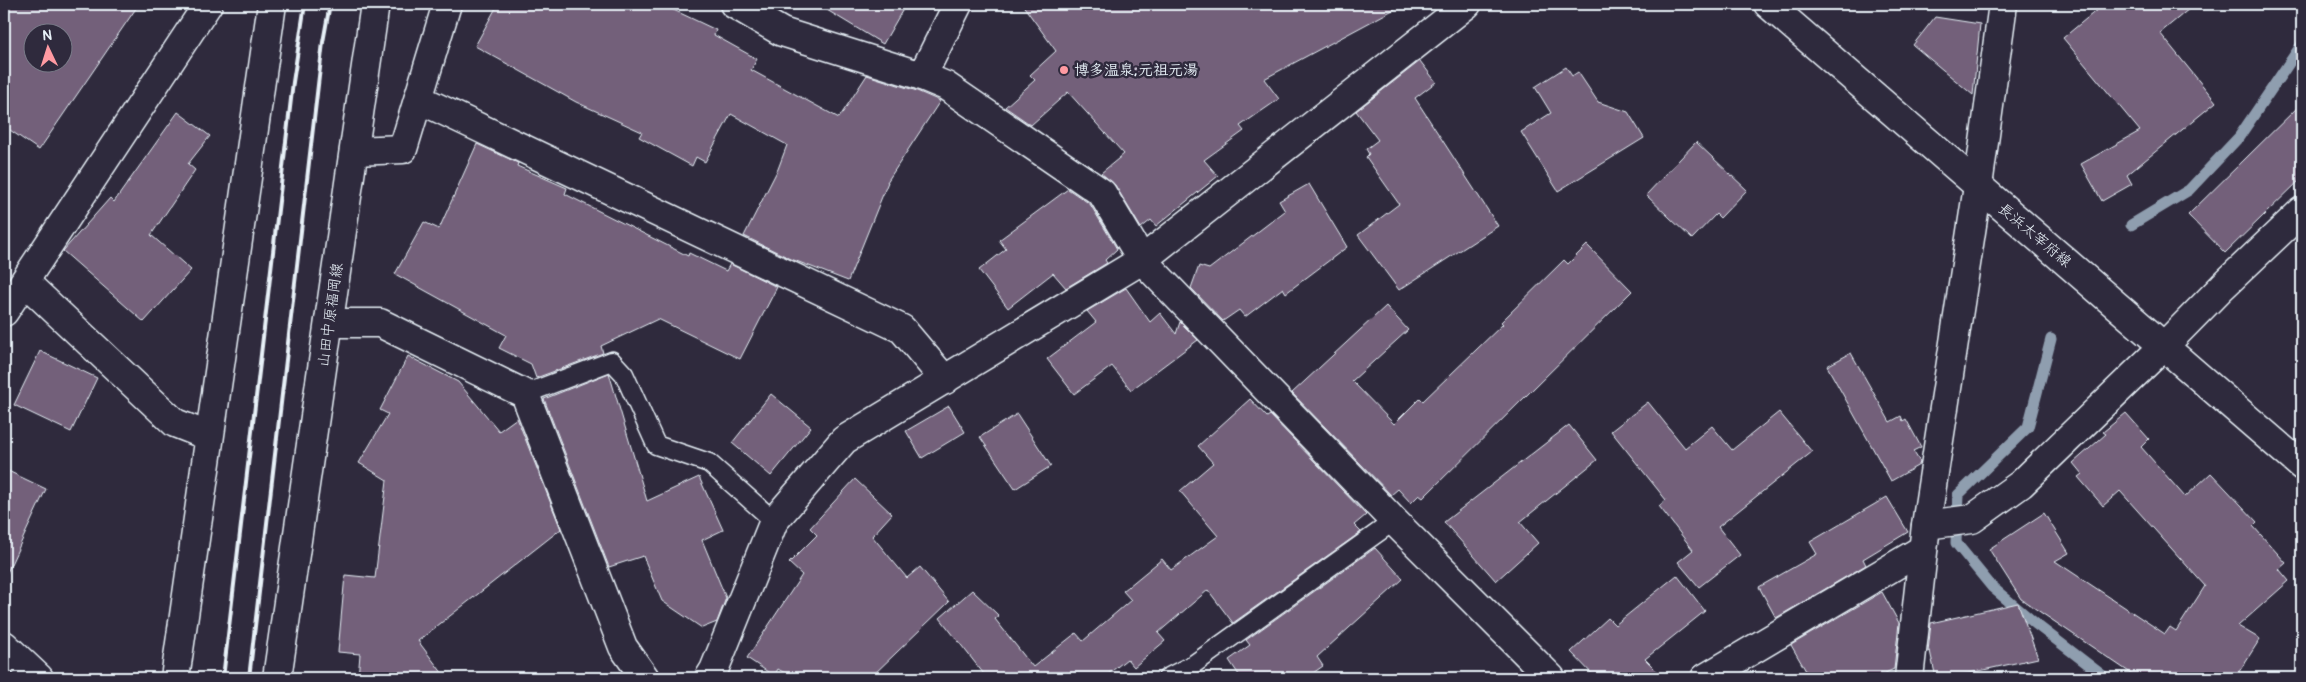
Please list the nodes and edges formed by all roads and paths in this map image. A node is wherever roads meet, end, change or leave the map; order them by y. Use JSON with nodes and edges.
{"nodes":[{"id":1,"x":208,"y":4,"type":"edge"},
{"id":2,"x":272,"y":4,"type":"edge"},
{"id":3,"x":375,"y":4,"type":"edge"},
{"id":4,"x":447,"y":4,"type":"edge"},
{"id":5,"x":734,"y":4,"type":"edge"},
{"id":6,"x":958,"y":4,"type":"edge"},
{"id":7,"x":1467,"y":4,"type":"edge"},
{"id":8,"x":1768,"y":4,"type":"edge"},
{"id":9,"x":2003,"y":4,"type":"edge"},
{"id":10,"x":922,"y":76,"type":"junction"},
{"id":11,"x":419,"y":98,"type":"junction"},
{"id":12,"x":354,"y":151,"type":"junction"},
{"id":13,"x":1978,"y":186,"type":"junction"},
{"id":14,"x":2302,"y":211,"type":"edge"},
{"id":15,"x":1142,"y":260,"type":"junction"},
{"id":16,"x":25,"y":282,"type":"junction"},
{"id":17,"x":4,"y":312,"type":"edge"},
{"id":18,"x":329,"y":323,"type":"junction"},
{"id":19,"x":2165,"y":345,"type":"junction"},
{"id":20,"x":945,"y":380,"type":"junction"},
{"id":21,"x":525,"y":394,"type":"junction"},
{"id":22,"x":208,"y":436,"type":"junction"},
{"id":23,"x":2302,"y":466,"type":"edge"},
{"id":24,"x":774,"y":521,"type":"junction"},
{"id":25,"x":1394,"y":521,"type":"junction"},
{"id":26,"x":1929,"y":532,"type":"junction"},
{"id":27,"x":4,"y":645,"type":"edge"},
{"id":28,"x":39,"y":678,"type":"edge"},
{"id":29,"x":175,"y":678,"type":"edge"},
{"id":30,"x":277,"y":678,"type":"edge"},
{"id":31,"x":645,"y":678,"type":"edge"},
{"id":32,"x":709,"y":678,"type":"edge"},
{"id":33,"x":1167,"y":678,"type":"edge"},
{"id":34,"x":1551,"y":678,"type":"edge"},
{"id":35,"x":1705,"y":678,"type":"edge"},
{"id":36,"x":1909,"y":678,"type":"edge"}],
"edges":[{"from":1,"to":16,"type":"street"},
{"from":2,"to":22,"type":"street"},
{"from":3,"to":12,"type":"street","name":"山田中原福岡線"},
{"from":4,"to":11,"type":"street"},
{"from":5,"to":10,"type":"street"},
{"from":6,"to":10,"type":"street"},
{"from":7,"to":15,"type":"street"},
{"from":8,"to":13,"type":"street","name":"長浜太宰府線"},
{"from":9,"to":13,"type":"street"},
{"from":10,"to":15,"type":"street"},
{"from":11,"to":12,"type":"street"},
{"from":11,"to":20,"type":"street"},
{"from":12,"to":18,"type":"street","name":"山田中原福岡線"},
{"from":13,"to":19,"type":"street","name":"長浜太宰府線"},
{"from":13,"to":26,"type":"street"},
{"from":14,"to":19,"type":"street"},
{"from":15,"to":20,"type":"street"},
{"from":15,"to":25,"type":"street"},
{"from":16,"to":17,"type":"street"},
{"from":16,"to":22,"type":"street"},
{"from":18,"to":21,"type":"street"},
{"from":18,"to":30,"type":"street","name":"山田中原福岡線"},
{"from":19,"to":23,"type":"street","name":"長浜太宰府線"},
{"from":19,"to":26,"type":"street"},
{"from":20,"to":24,"type":"street"},
{"from":21,"to":24,"type":"lane"},
{"from":21,"to":31,"type":"street"},
{"from":22,"to":29,"type":"street"},
{"from":24,"to":32,"type":"street"},
{"from":25,"to":33,"type":"lane"},
{"from":25,"to":34,"type":"street"},
{"from":26,"to":35,"type":"street"},
{"from":26,"to":36,"type":"street"},
{"from":27,"to":28,"type":"street"}]}
